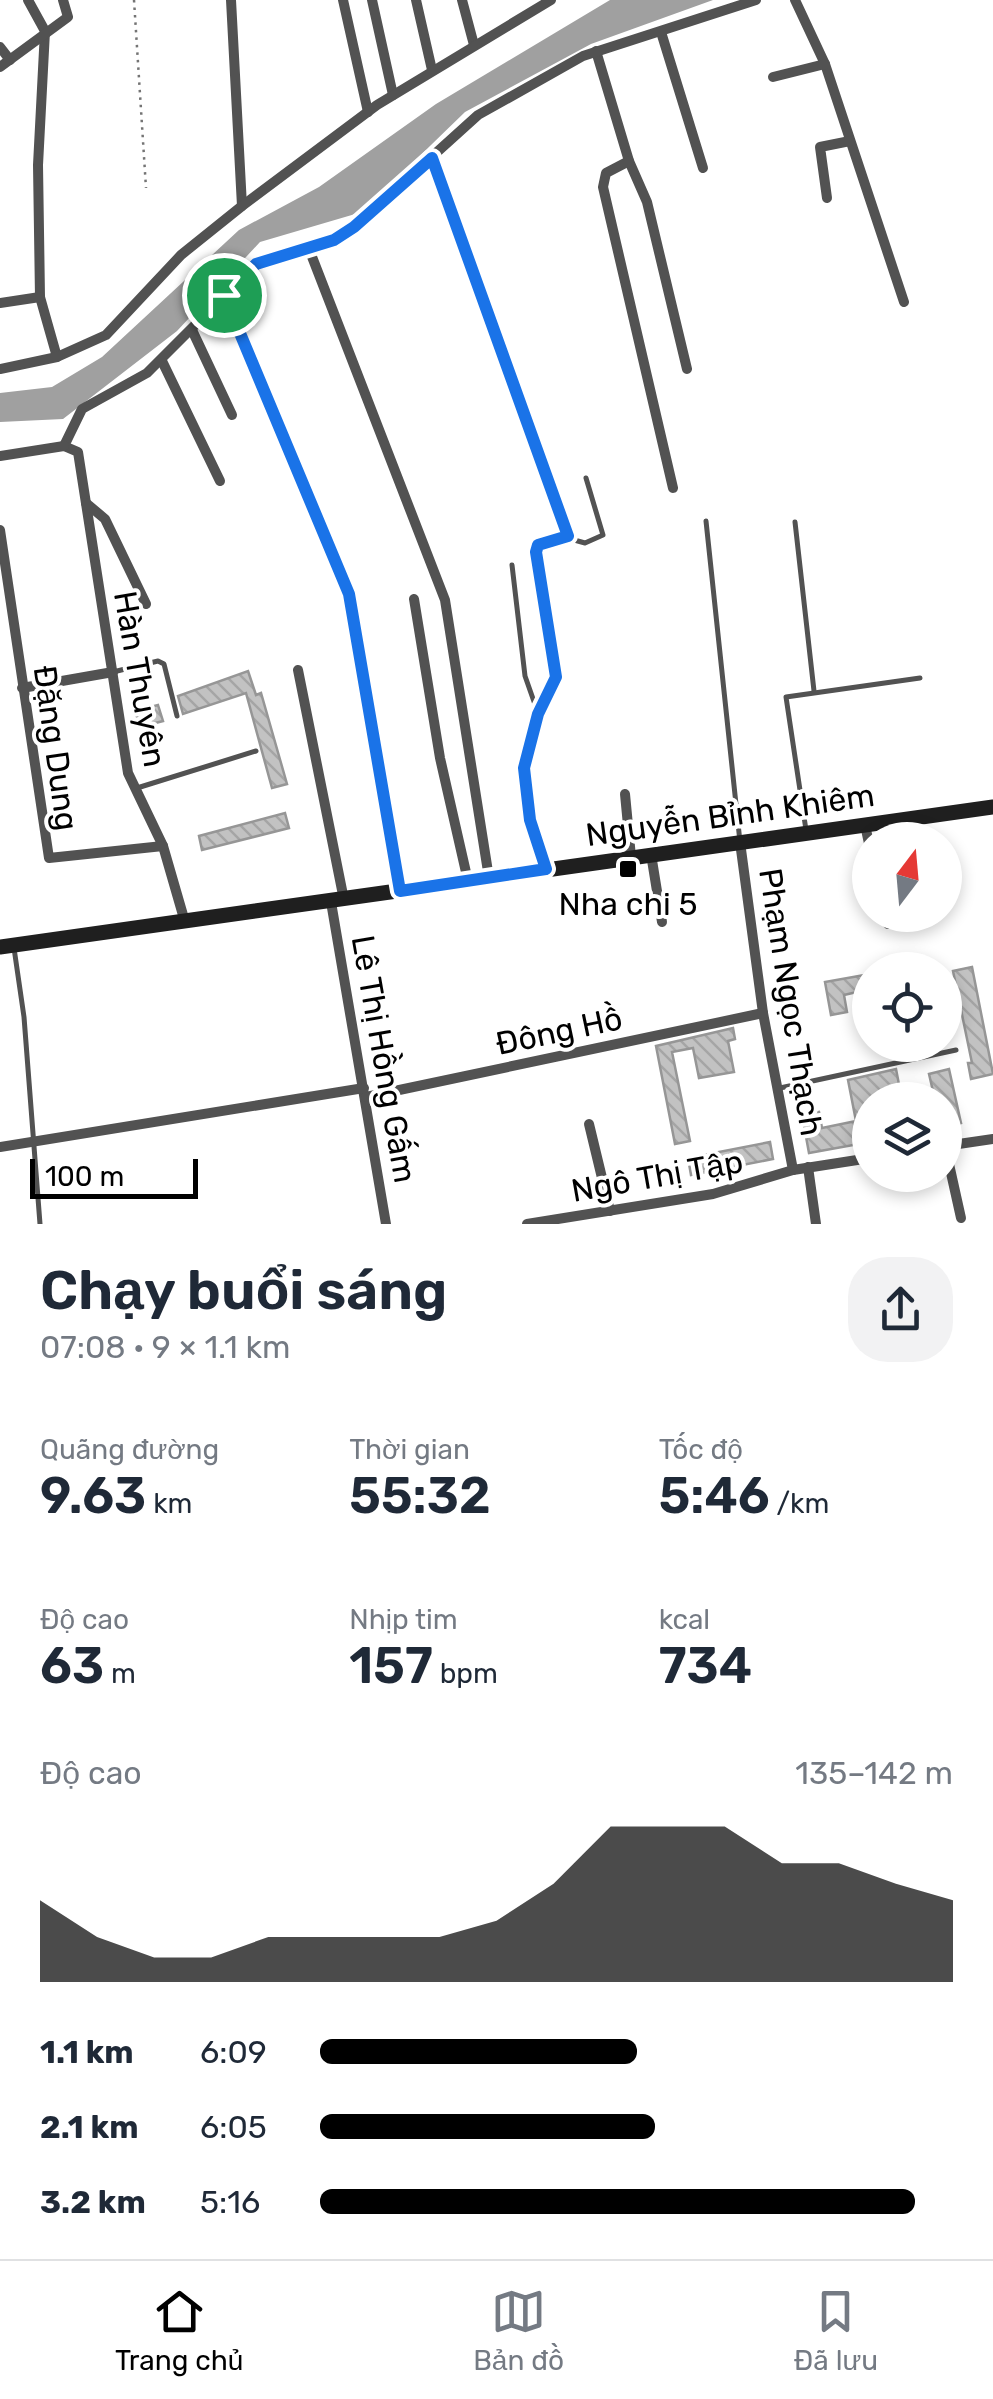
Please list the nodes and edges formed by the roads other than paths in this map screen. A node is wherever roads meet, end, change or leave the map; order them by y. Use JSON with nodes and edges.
{"nodes":[{"id":1,"x":28,"y":0,"type":"edge"},
{"id":2,"x":63,"y":0,"type":"edge"},
{"id":3,"x":231,"y":0,"type":"edge"},
{"id":4,"x":343,"y":0,"type":"edge"},
{"id":5,"x":372,"y":0,"type":"edge"},
{"id":6,"x":416,"y":0,"type":"edge"},
{"id":7,"x":462,"y":0,"type":"edge"},
{"id":8,"x":524,"y":0,"type":"edge"},
{"id":9,"x":551,"y":0,"type":"edge"},
{"id":10,"x":756,"y":0,"type":"edge"},
{"id":11,"x":795,"y":0,"type":"edge"},
{"id":12,"x":527,"y":13,"type":"junction"},
{"id":13,"x":45,"y":32,"type":"junction"},
{"id":14,"x":661,"y":32,"type":"junction"},
{"id":15,"x":474,"y":45,"type":"junction"},
{"id":16,"x":0,"y":46,"type":"edge"},
{"id":17,"x":596,"y":51,"type":"junction"},
{"id":18,"x":5,"y":63,"type":"edge"},
{"id":19,"x":825,"y":64,"type":"junction"},
{"id":20,"x":432,"y":70,"type":"junction"},
{"id":21,"x":773,"y":77,"type":"dead end"},
{"id":22,"x":393,"y":95,"type":"junction"},
{"id":23,"x":368,"y":112,"type":"junction"},
{"id":24,"x":850,"y":141,"type":"junction"},
{"id":25,"x":432,"y":158,"type":"junction"},
{"id":26,"x":629,"y":161,"type":"junction"},
{"id":27,"x":704,"y":168,"type":"dead end"},
{"id":28,"x":827,"y":198,"type":"dead end"},
{"id":29,"x":242,"y":206,"type":"junction"},
{"id":30,"x":309,"y":248,"type":"junction"},
{"id":31,"x":224,"y":295,"type":"junction"},
{"id":32,"x":40,"y":297,"type":"junction"},
{"id":33,"x":904,"y":302,"type":"dead end"},
{"id":34,"x":0,"y":303,"type":"edge"},
{"id":35,"x":192,"y":330,"type":"junction"},
{"id":36,"x":57,"y":356,"type":"junction"},
{"id":37,"x":162,"y":361,"type":"junction"},
{"id":38,"x":686,"y":369,"type":"dead end"},
{"id":39,"x":0,"y":370,"type":"edge"},
{"id":40,"x":232,"y":415,"type":"dead end"},
{"id":41,"x":64,"y":446,"type":"junction"},
{"id":42,"x":0,"y":456,"type":"edge"},
{"id":43,"x":586,"y":478,"type":"dead end"},
{"id":44,"x":220,"y":481,"type":"dead end"},
{"id":45,"x":673,"y":488,"type":"dead end"},
{"id":46,"x":85,"y":503,"type":"junction"},
{"id":47,"x":706,"y":522,"type":"dead end"},
{"id":48,"x":795,"y":522,"type":"dead end"},
{"id":49,"x":0,"y":530,"type":"edge"},
{"id":50,"x":567,"y":538,"type":"junction"},
{"id":51,"x":512,"y":564,"type":"dead end"},
{"id":52,"x":414,"y":599,"type":"dead end"},
{"id":53,"x":146,"y":604,"type":"dead end"},
{"id":54,"x":298,"y":670,"type":"dead end"},
{"id":55,"x":113,"y":672,"type":"junction"},
{"id":56,"x":920,"y":678,"type":"dead end"},
{"id":57,"x":22,"y":688,"type":"junction"},
{"id":58,"x":814,"y":691,"type":"junction"},
{"id":59,"x":538,"y":714,"type":"junction"},
{"id":60,"x":177,"y":716,"type":"dead end"},
{"id":61,"x":256,"y":751,"type":"dead end"},
{"id":62,"x":134,"y":789,"type":"junction"},
{"id":63,"x":625,"y":794,"type":"dead end"},
{"id":64,"x":993,"y":807,"type":"edge"},
{"id":65,"x":886,"y":822,"type":"edge"},
{"id":66,"x":852,"y":827,"type":"edge"},
{"id":67,"x":807,"y":833,"type":"junction"},
{"id":68,"x":740,"y":842,"type":"junction"},
{"id":69,"x":163,"y":846,"type":"junction"},
{"id":70,"x":651,"y":854,"type":"junction"},
{"id":71,"x":631,"y":857,"type":"junction"},
{"id":72,"x":546,"y":869,"type":"junction"},
{"id":73,"x":488,"y":878,"type":"junction"},
{"id":74,"x":468,"y":881,"type":"junction"},
{"id":75,"x":400,"y":891,"type":"junction"},
{"id":76,"x":338,"y":901,"type":"junction"},
{"id":77,"x":184,"y":922,"type":"junction"},
{"id":78,"x":662,"y":922,"type":"dead end"},
{"id":79,"x":7,"y":946,"type":"edge"},
{"id":80,"x":763,"y":1013,"type":"junction"},
{"id":81,"x":899,"y":1062,"type":"edge"},
{"id":82,"x":777,"y":1088,"type":"junction"},
{"id":83,"x":365,"y":1093,"type":"junction"},
{"id":84,"x":589,"y":1124,"type":"dead end"},
{"id":85,"x":993,"y":1139,"type":"edge"},
{"id":86,"x":32,"y":1142,"type":"junction"},
{"id":87,"x":962,"y":1144,"type":"edge"},
{"id":88,"x":0,"y":1147,"type":"edge"},
{"id":89,"x":852,"y":1161,"type":"edge"},
{"id":90,"x":808,"y":1167,"type":"junction"},
{"id":91,"x":793,"y":1170,"type":"junction"},
{"id":92,"x":955,"y":1192,"type":"edge"},
{"id":93,"x":610,"y":1211,"type":"junction"},
{"id":94,"x":961,"y":1218,"type":"dead end"},
{"id":95,"x":40,"y":1224,"type":"edge"},
{"id":96,"x":386,"y":1224,"type":"edge"},
{"id":97,"x":527,"y":1224,"type":"edge"},
{"id":98,"x":816,"y":1224,"type":"edge"}],
"edges":[{"from":1,"to":13,"type":"street"},
{"from":2,"to":13,"type":"street"},
{"from":3,"to":29,"type":"street"},
{"from":4,"to":23,"type":"street"},
{"from":5,"to":22,"type":"street"},
{"from":6,"to":20,"type":"street"},
{"from":7,"to":15,"type":"street"},
{"from":8,"to":12,"type":"street"},
{"from":9,"to":12,"type":"street"},
{"from":10,"to":14,"type":"street"},
{"from":11,"to":19,"type":"street"},
{"from":12,"to":15,"type":"street"},
{"from":13,"to":18,"type":"street"},
{"from":13,"to":32,"type":"street"},
{"from":14,"to":17,"type":"street"},
{"from":14,"to":27,"type":"street"},
{"from":15,"to":20,"type":"street"},
{"from":16,"to":18,"type":"street"},
{"from":17,"to":25,"type":"street"},
{"from":17,"to":26,"type":"street"},
{"from":19,"to":21,"type":"street"},
{"from":19,"to":24,"type":"street"},
{"from":20,"to":22,"type":"street"},
{"from":22,"to":23,"type":"street"},
{"from":23,"to":29,"type":"street"},
{"from":24,"to":28,"type":"street"},
{"from":24,"to":33,"type":"street"},
{"from":25,"to":30,"type":"street"},
{"from":25,"to":50,"type":"lane"},
{"from":26,"to":38,"type":"street"},
{"from":26,"to":45,"type":"street"},
{"from":29,"to":36,"type":"street"},
{"from":30,"to":31,"type":"street"},
{"from":30,"to":73,"type":"street"},
{"from":31,"to":35,"type":"street"},
{"from":31,"to":75,"type":"street"},
{"from":32,"to":34,"type":"street"},
{"from":32,"to":36,"type":"street"},
{"from":35,"to":37,"type":"street"},
{"from":35,"to":40,"type":"street"},
{"from":36,"to":39,"type":"street"},
{"from":37,"to":41,"type":"street"},
{"from":37,"to":44,"type":"street"},
{"from":41,"to":42,"type":"street"},
{"from":41,"to":46,"type":"street","name":"Hàn Thuyên"},
{"from":43,"to":50,"type":"lane"},
{"from":46,"to":53,"type":"street"},
{"from":46,"to":55,"type":"street","name":"Hàn Thuyên"},
{"from":47,"to":68,"type":"lane"},
{"from":48,"to":58,"type":"lane"},
{"from":49,"to":57,"type":"street","name":"Đặng Dung"},
{"from":50,"to":59,"type":"lane"},
{"from":51,"to":59,"type":"lane"},
{"from":52,"to":74,"type":"street"},
{"from":54,"to":76,"type":"street","name":"Lê Thị Hồng Gấm"},
{"from":55,"to":57,"type":"street"},
{"from":55,"to":60,"type":"lane"},
{"from":55,"to":62,"type":"street","name":"Hàn Thuyên"},
{"from":56,"to":58,"type":"lane"},
{"from":57,"to":69,"type":"street","name":"Đặng Dung"},
{"from":58,"to":67,"type":"lane"},
{"from":59,"to":72,"type":"lane"},
{"from":61,"to":62,"type":"lane"},
{"from":62,"to":69,"type":"street","name":"Hàn Thuyên"},
{"from":63,"to":71,"type":"street"},
{"from":64,"to":65,"type":"main road","name":"Nguyễn Bỉnh Khiêm"},
{"from":66,"to":67,"type":"main road","name":"Nguyễn Bỉnh Khiêm"},
{"from":67,"to":68,"type":"main road","name":"Nguyễn Bỉnh Khiêm"},
{"from":68,"to":70,"type":"main road","name":"Nguyễn Bỉnh Khiêm"},
{"from":68,"to":80,"type":"street","name":"Phạm Ngọc Thạch"},
{"from":69,"to":77,"type":"street","name":"Hàn Thuyên"},
{"from":70,"to":71,"type":"main road","name":"Nguyễn Bỉnh Khiêm"},
{"from":70,"to":78,"type":"street"},
{"from":71,"to":72,"type":"main road","name":"Nguyễn Bỉnh Khiêm"},
{"from":72,"to":73,"type":"main road","name":"Nguyễn Bỉnh Khiêm"},
{"from":73,"to":74,"type":"main road","name":"Nguyễn Bỉnh Khiêm"},
{"from":74,"to":75,"type":"main road","name":"Nguyễn Bỉnh Khiêm"},
{"from":75,"to":76,"type":"main road","name":"Nguyễn Bỉnh Khiêm"},
{"from":76,"to":77,"type":"main road","name":"Nguyễn Bỉnh Khiêm"},
{"from":76,"to":83,"type":"street","name":"Lê Thị Hồng Gấm"},
{"from":77,"to":79,"type":"main road","name":"Nguyễn Bỉnh Khiêm"},
{"from":79,"to":86,"type":"lane"},
{"from":80,"to":82,"type":"street","name":"Phạm Ngọc Thạch"},
{"from":80,"to":83,"type":"street","name":"Đông Hồ"},
{"from":81,"to":82,"type":"lane"},
{"from":82,"to":91,"type":"street","name":"Phạm Ngọc Thạch"},
{"from":83,"to":86,"type":"street","name":"Đông Hồ"},
{"from":83,"to":96,"type":"street","name":"Lê Thị Hồng Gấm"},
{"from":84,"to":93,"type":"street"},
{"from":85,"to":87,"type":"street"},
{"from":86,"to":88,"type":"street","name":"Đông Hồ"},
{"from":86,"to":95,"type":"lane"},
{"from":89,"to":90,"type":"street","name":"Ngô Thị Tập"},
{"from":90,"to":91,"type":"street","name":"Ngô Thị Tập"},
{"from":90,"to":98,"type":"street"},
{"from":91,"to":93,"type":"street","name":"Ngô Thị Tập"},
{"from":92,"to":94,"type":"street"},
{"from":93,"to":97,"type":"street","name":"Ngô Thị Tập"}]}
